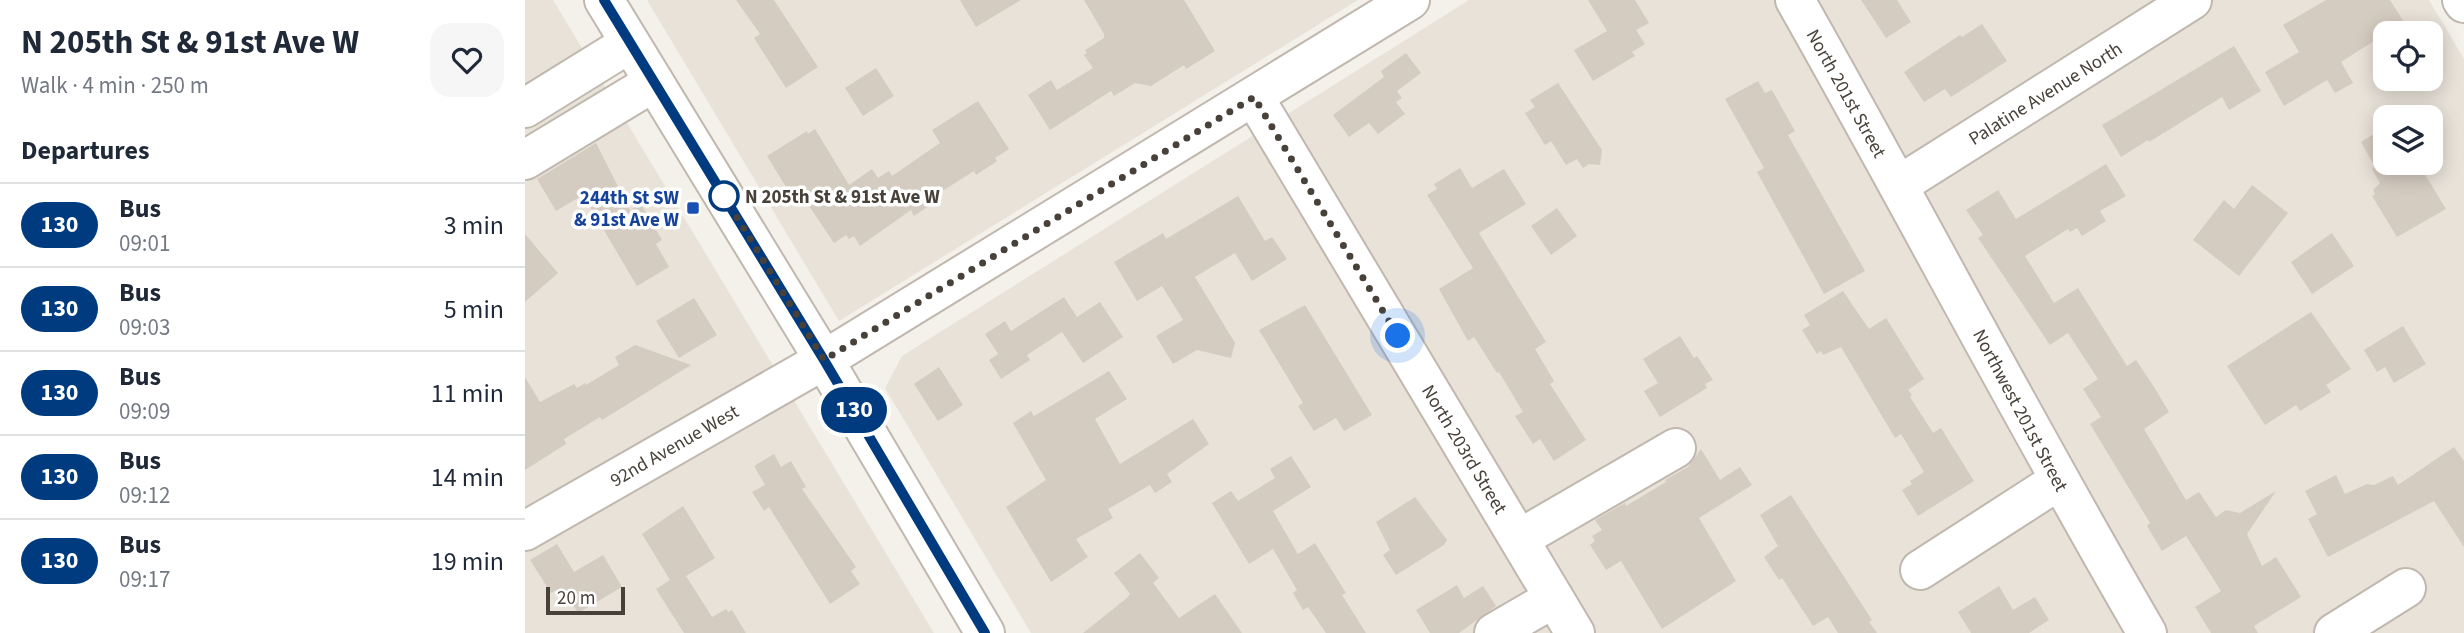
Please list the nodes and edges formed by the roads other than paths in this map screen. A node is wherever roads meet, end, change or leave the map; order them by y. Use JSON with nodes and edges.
{"nodes":[{"id":1,"x":604,"y":0,"type":"edge"},
{"id":2,"x":1410,"y":0,"type":"edge"},
{"id":3,"x":1795,"y":0,"type":"edge"},
{"id":4,"x":2192,"y":0,"type":"edge"},
{"id":5,"x":630,"y":43,"type":"junction"},
{"id":6,"x":654,"y":82,"type":"junction"},
{"id":7,"x":1254,"y":97,"type":"junction"},
{"id":8,"x":525,"y":108,"type":"edge"},
{"id":9,"x":525,"y":160,"type":"edge"},
{"id":10,"x":1899,"y":185,"type":"junction"},
{"id":11,"x":824,"y":360,"type":"junction"},
{"id":12,"x":1676,"y":448,"type":"dead end"},
{"id":13,"x":2058,"y":481,"type":"junction"},
{"id":14,"x":525,"y":530,"type":"edge"},
{"id":15,"x":1519,"y":539,"type":"junction"},
{"id":16,"x":1920,"y":569,"type":"dead end"},
{"id":17,"x":2406,"y":587,"type":"dead end"},
{"id":18,"x":1550,"y":591,"type":"junction"},
{"id":19,"x":985,"y":633,"type":"edge"},
{"id":20,"x":1493,"y":633,"type":"edge"},
{"id":21,"x":1576,"y":633,"type":"edge"},
{"id":22,"x":2147,"y":633,"type":"edge"},
{"id":23,"x":2334,"y":633,"type":"edge"}],
"edges":[{"from":1,"to":5,"type":"street"},
{"from":2,"to":7,"type":"street","name":"92nd Avenue West"},
{"from":3,"to":10,"type":"street","name":"North 201st Street"},
{"from":4,"to":10,"type":"street","name":"Palatine Avenue North"},
{"from":5,"to":6,"type":"street"},
{"from":5,"to":8,"type":"street"},
{"from":6,"to":9,"type":"street"},
{"from":6,"to":11,"type":"street"},
{"from":7,"to":11,"type":"street","name":"92nd Avenue West"},
{"from":7,"to":15,"type":"street","name":"North 203rd Street"},
{"from":10,"to":13,"type":"street","name":"Northwest 201st Street"},
{"from":11,"to":14,"type":"street","name":"92nd Avenue West"},
{"from":11,"to":19,"type":"street"},
{"from":12,"to":15,"type":"street"},
{"from":13,"to":16,"type":"street"},
{"from":13,"to":22,"type":"street","name":"Northwest 201st Street"},
{"from":15,"to":18,"type":"street","name":"North 203rd Street"},
{"from":17,"to":23,"type":"street"},
{"from":18,"to":20,"type":"street"},
{"from":18,"to":21,"type":"street","name":"North 203rd Street"}]}
